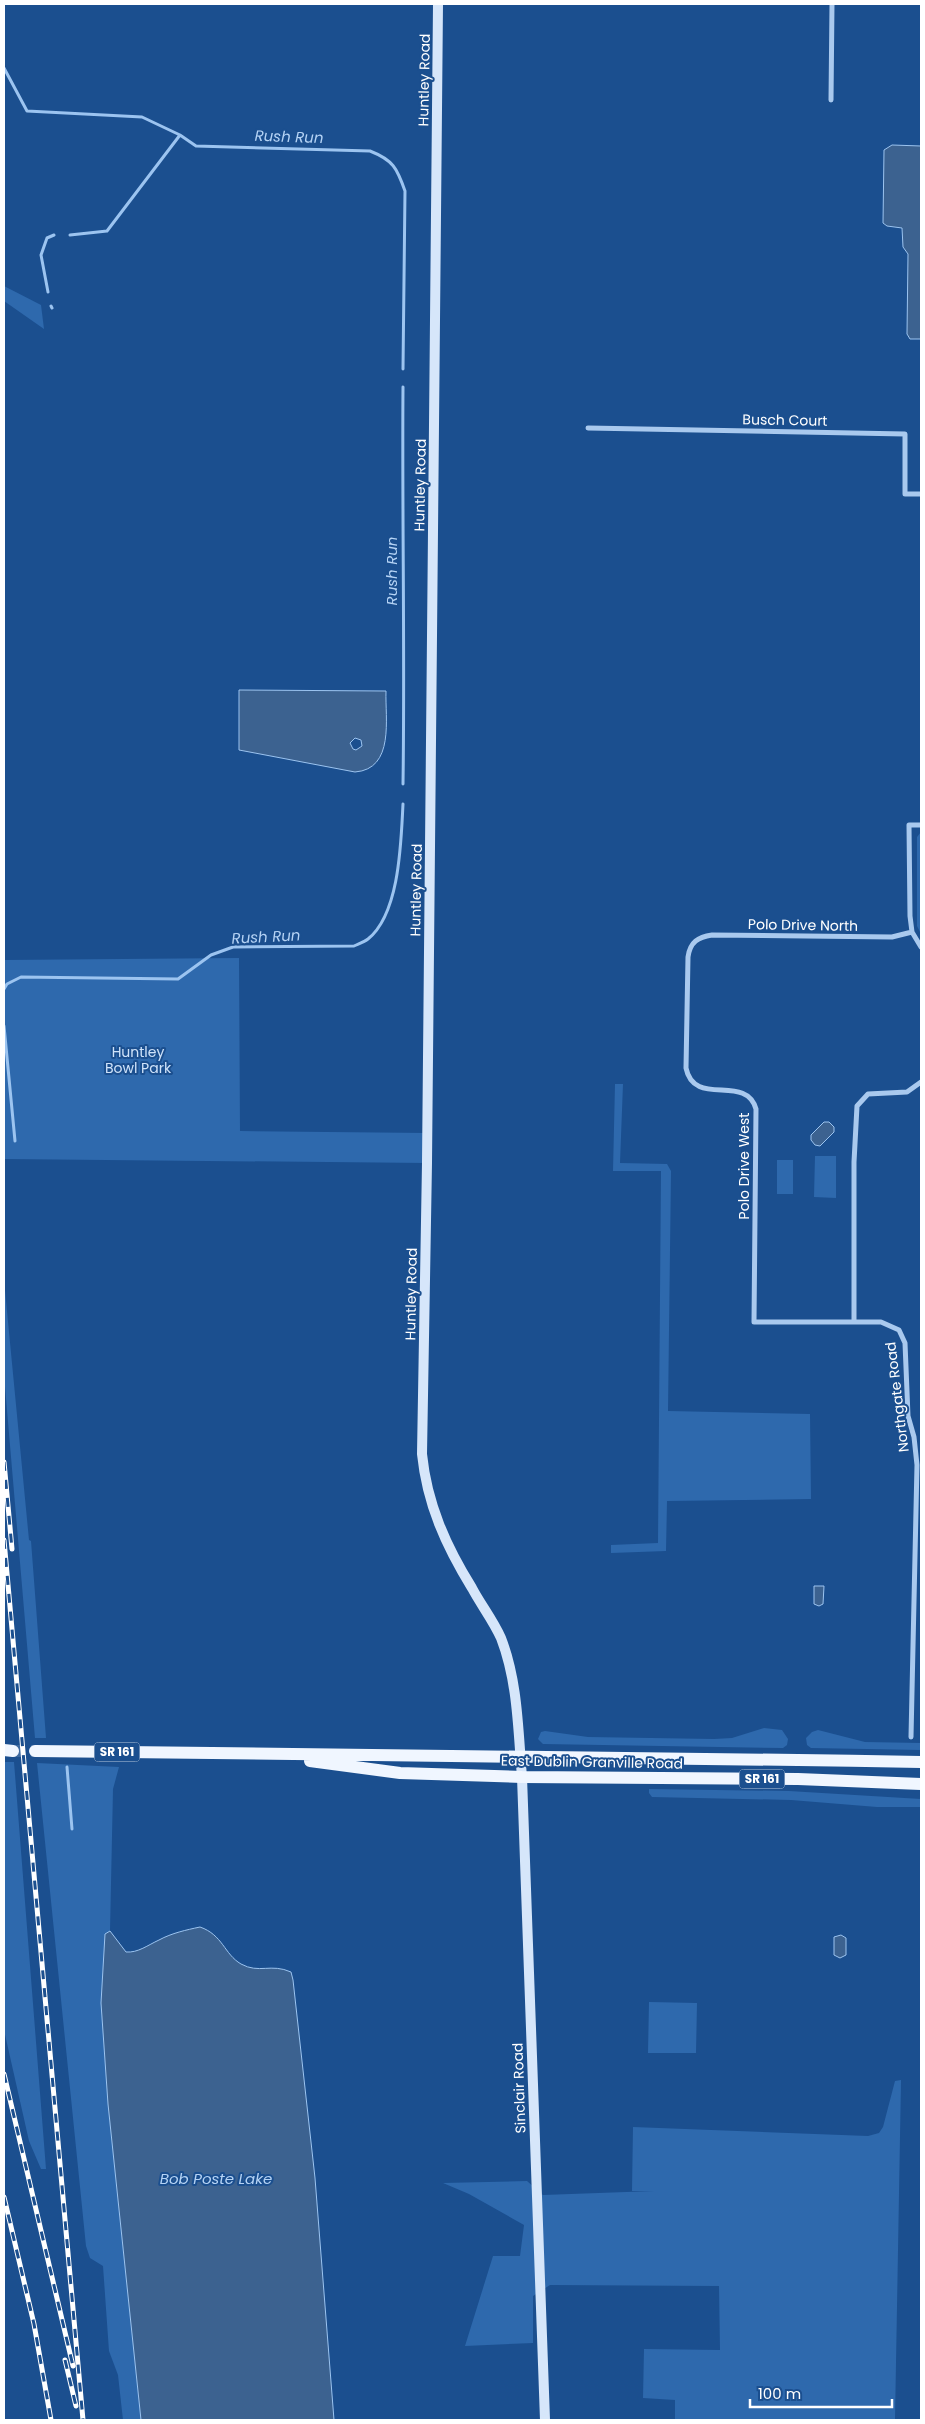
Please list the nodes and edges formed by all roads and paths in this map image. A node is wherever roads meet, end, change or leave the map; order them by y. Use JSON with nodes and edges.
{"nodes":[{"id":1,"x":438,"y":4,"type":"edge"},
{"id":2,"x":832,"y":4,"type":"edge"},
{"id":3,"x":831,"y":100,"type":"dead end"},
{"id":4,"x":588,"y":428,"type":"dead end"},
{"id":5,"x":921,"y":494,"type":"edge"},
{"id":6,"x":921,"y":825,"type":"edge"},
{"id":7,"x":912,"y":932,"type":"junction"},
{"id":8,"x":695,"y":941,"type":"joint"},
{"id":9,"x":921,"y":947,"type":"edge"},
{"id":10,"x":921,"y":1082,"type":"edge"},
{"id":11,"x":754,"y":1322,"type":"joint"},
{"id":12,"x":854,"y":1322,"type":"junction"},
{"id":13,"x":921,"y":1436,"type":"edge"},
{"id":14,"x":914,"y":1437,"type":"junction"},
{"id":15,"x":912,"y":1738,"type":"dead end"},
{"id":16,"x":36,"y":1751,"type":"tunnel mouth"},
{"id":17,"x":263,"y":1754,"type":"junction"},
{"id":18,"x":520,"y":1755,"type":"junction"},
{"id":19,"x":921,"y":1762,"type":"edge"},
{"id":20,"x":522,"y":1777,"type":"junction"},
{"id":21,"x":921,"y":1784,"type":"edge"},
{"id":22,"x":544,"y":2420,"type":"edge"}],
"edges":[{"from":1,"to":18,"type":"main road","name":"Huntley Road"},
{"from":2,"to":3,"type":"street"},
{"from":4,"to":5,"type":"street","name":"Busch Court"},
{"from":6,"to":7,"type":"street"},
{"from":7,"to":8,"type":"street","name":"Polo Drive North"},
{"from":7,"to":9,"type":"street"},
{"from":8,"to":11,"type":"street","name":"Polo Drive West"},
{"from":10,"to":12,"type":"street"},
{"from":11,"to":12,"type":"street","name":"Northgate Road"},
{"from":12,"to":14,"type":"street","name":"Northgate Road"},
{"from":13,"to":14,"type":"street"},
{"from":14,"to":15,"type":"street","name":"Northgate Road"},
{"from":16,"to":17,"type":"main road","name":"East Dublin Granville Road","number":"SR 161"},
{"from":17,"to":18,"type":"main road","name":"East Dublin Granville Road","number":"SR 161"},
{"from":17,"to":20,"type":"main road","name":"East Dublin Granville Road","number":"SR 161"},
{"from":18,"to":19,"type":"main road","name":"East Dublin Granville Road","number":"SR 161"},
{"from":18,"to":20,"type":"main road","name":"Sinclair Road"},
{"from":20,"to":21,"type":"main road","name":"East Dublin Granville Road","number":"SR 161"},
{"from":20,"to":22,"type":"main road","name":"Sinclair Road"}]}
